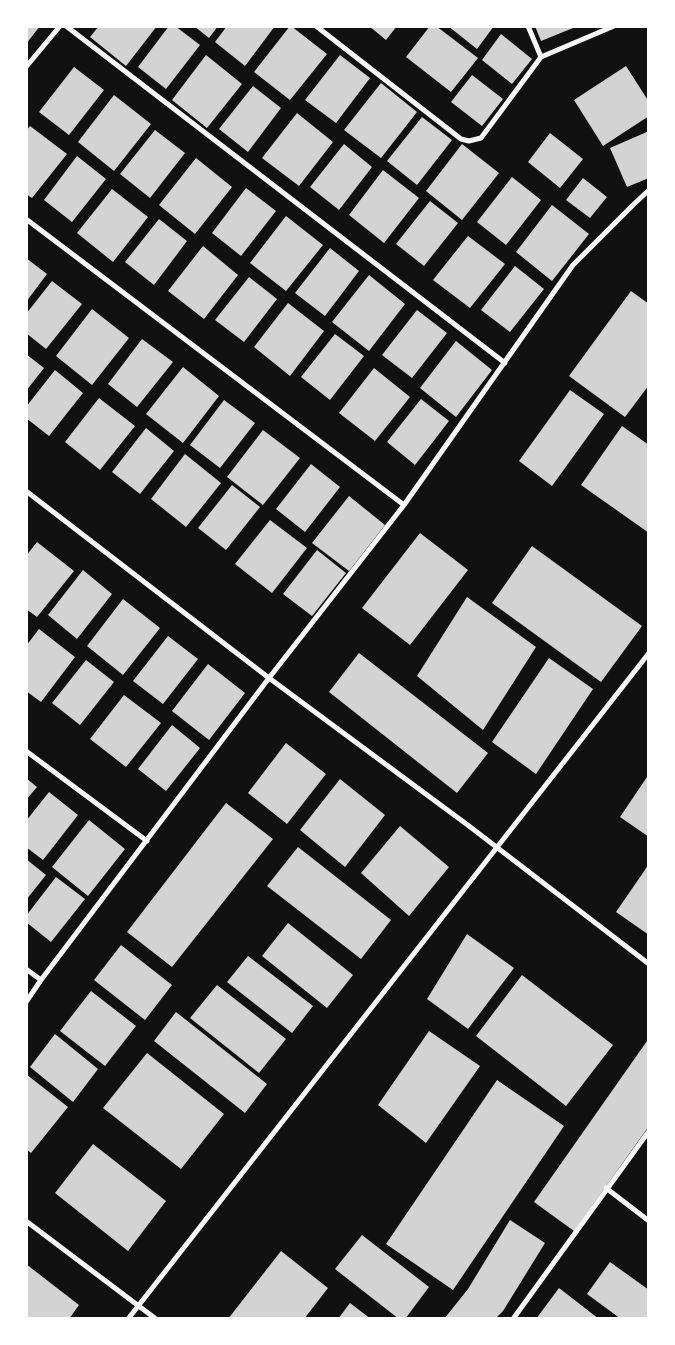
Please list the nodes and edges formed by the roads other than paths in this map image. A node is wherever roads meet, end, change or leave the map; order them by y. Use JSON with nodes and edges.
{"nodes":[{"id":1,"x":60,"y":26,"type":"edge"},
{"id":2,"x":66,"y":26,"type":"edge"},
{"id":3,"x":316,"y":26,"type":"edge"},
{"id":4,"x":528,"y":26,"type":"edge"},
{"id":5,"x":614,"y":26,"type":"edge"},
{"id":6,"x":541,"y":56,"type":"junction"},
{"id":7,"x":26,"y":67,"type":"edge"},
{"id":8,"x":649,"y":190,"type":"edge"},
{"id":9,"x":26,"y":219,"type":"edge"},
{"id":10,"x":504,"y":363,"type":"junction"},
{"id":11,"x":26,"y":491,"type":"edge"},
{"id":12,"x":404,"y":505,"type":"junction"},
{"id":13,"x":649,"y":653,"type":"edge"},
{"id":14,"x":269,"y":678,"type":"junction"},
{"id":15,"x":26,"y":751,"type":"edge"},
{"id":16,"x":147,"y":841,"type":"junction"},
{"id":17,"x":497,"y":847,"type":"junction"},
{"id":18,"x":649,"y":964,"type":"edge"},
{"id":19,"x":26,"y":969,"type":"edge"},
{"id":20,"x":41,"y":980,"type":"junction"},
{"id":21,"x":26,"y":1002,"type":"edge"},
{"id":22,"x":649,"y":1131,"type":"edge"},
{"id":23,"x":606,"y":1188,"type":"junction"},
{"id":24,"x":26,"y":1221,"type":"edge"},
{"id":25,"x":649,"y":1221,"type":"edge"},
{"id":26,"x":138,"y":1305,"type":"junction"},
{"id":27,"x":128,"y":1319,"type":"edge"},
{"id":28,"x":156,"y":1319,"type":"edge"},
{"id":29,"x":513,"y":1319,"type":"edge"}],
"edges":[{"from":1,"to":7,"type":"street"},
{"from":2,"to":10,"type":"street"},
{"from":3,"to":6,"type":"street"},
{"from":4,"to":6,"type":"street"},
{"from":5,"to":6,"type":"street"},
{"from":8,"to":10,"type":"street"},
{"from":9,"to":12,"type":"street"},
{"from":10,"to":12,"type":"street"},
{"from":11,"to":14,"type":"street"},
{"from":12,"to":14,"type":"street"},
{"from":13,"to":17,"type":"street"},
{"from":14,"to":16,"type":"street"},
{"from":14,"to":17,"type":"street"},
{"from":15,"to":16,"type":"street"},
{"from":16,"to":20,"type":"street"},
{"from":17,"to":18,"type":"street"},
{"from":17,"to":26,"type":"street"},
{"from":19,"to":20,"type":"street"},
{"from":20,"to":21,"type":"street"},
{"from":22,"to":23,"type":"street"},
{"from":23,"to":25,"type":"street"},
{"from":23,"to":29,"type":"street"},
{"from":24,"to":26,"type":"street"},
{"from":26,"to":27,"type":"street"},
{"from":26,"to":28,"type":"street"}]}
